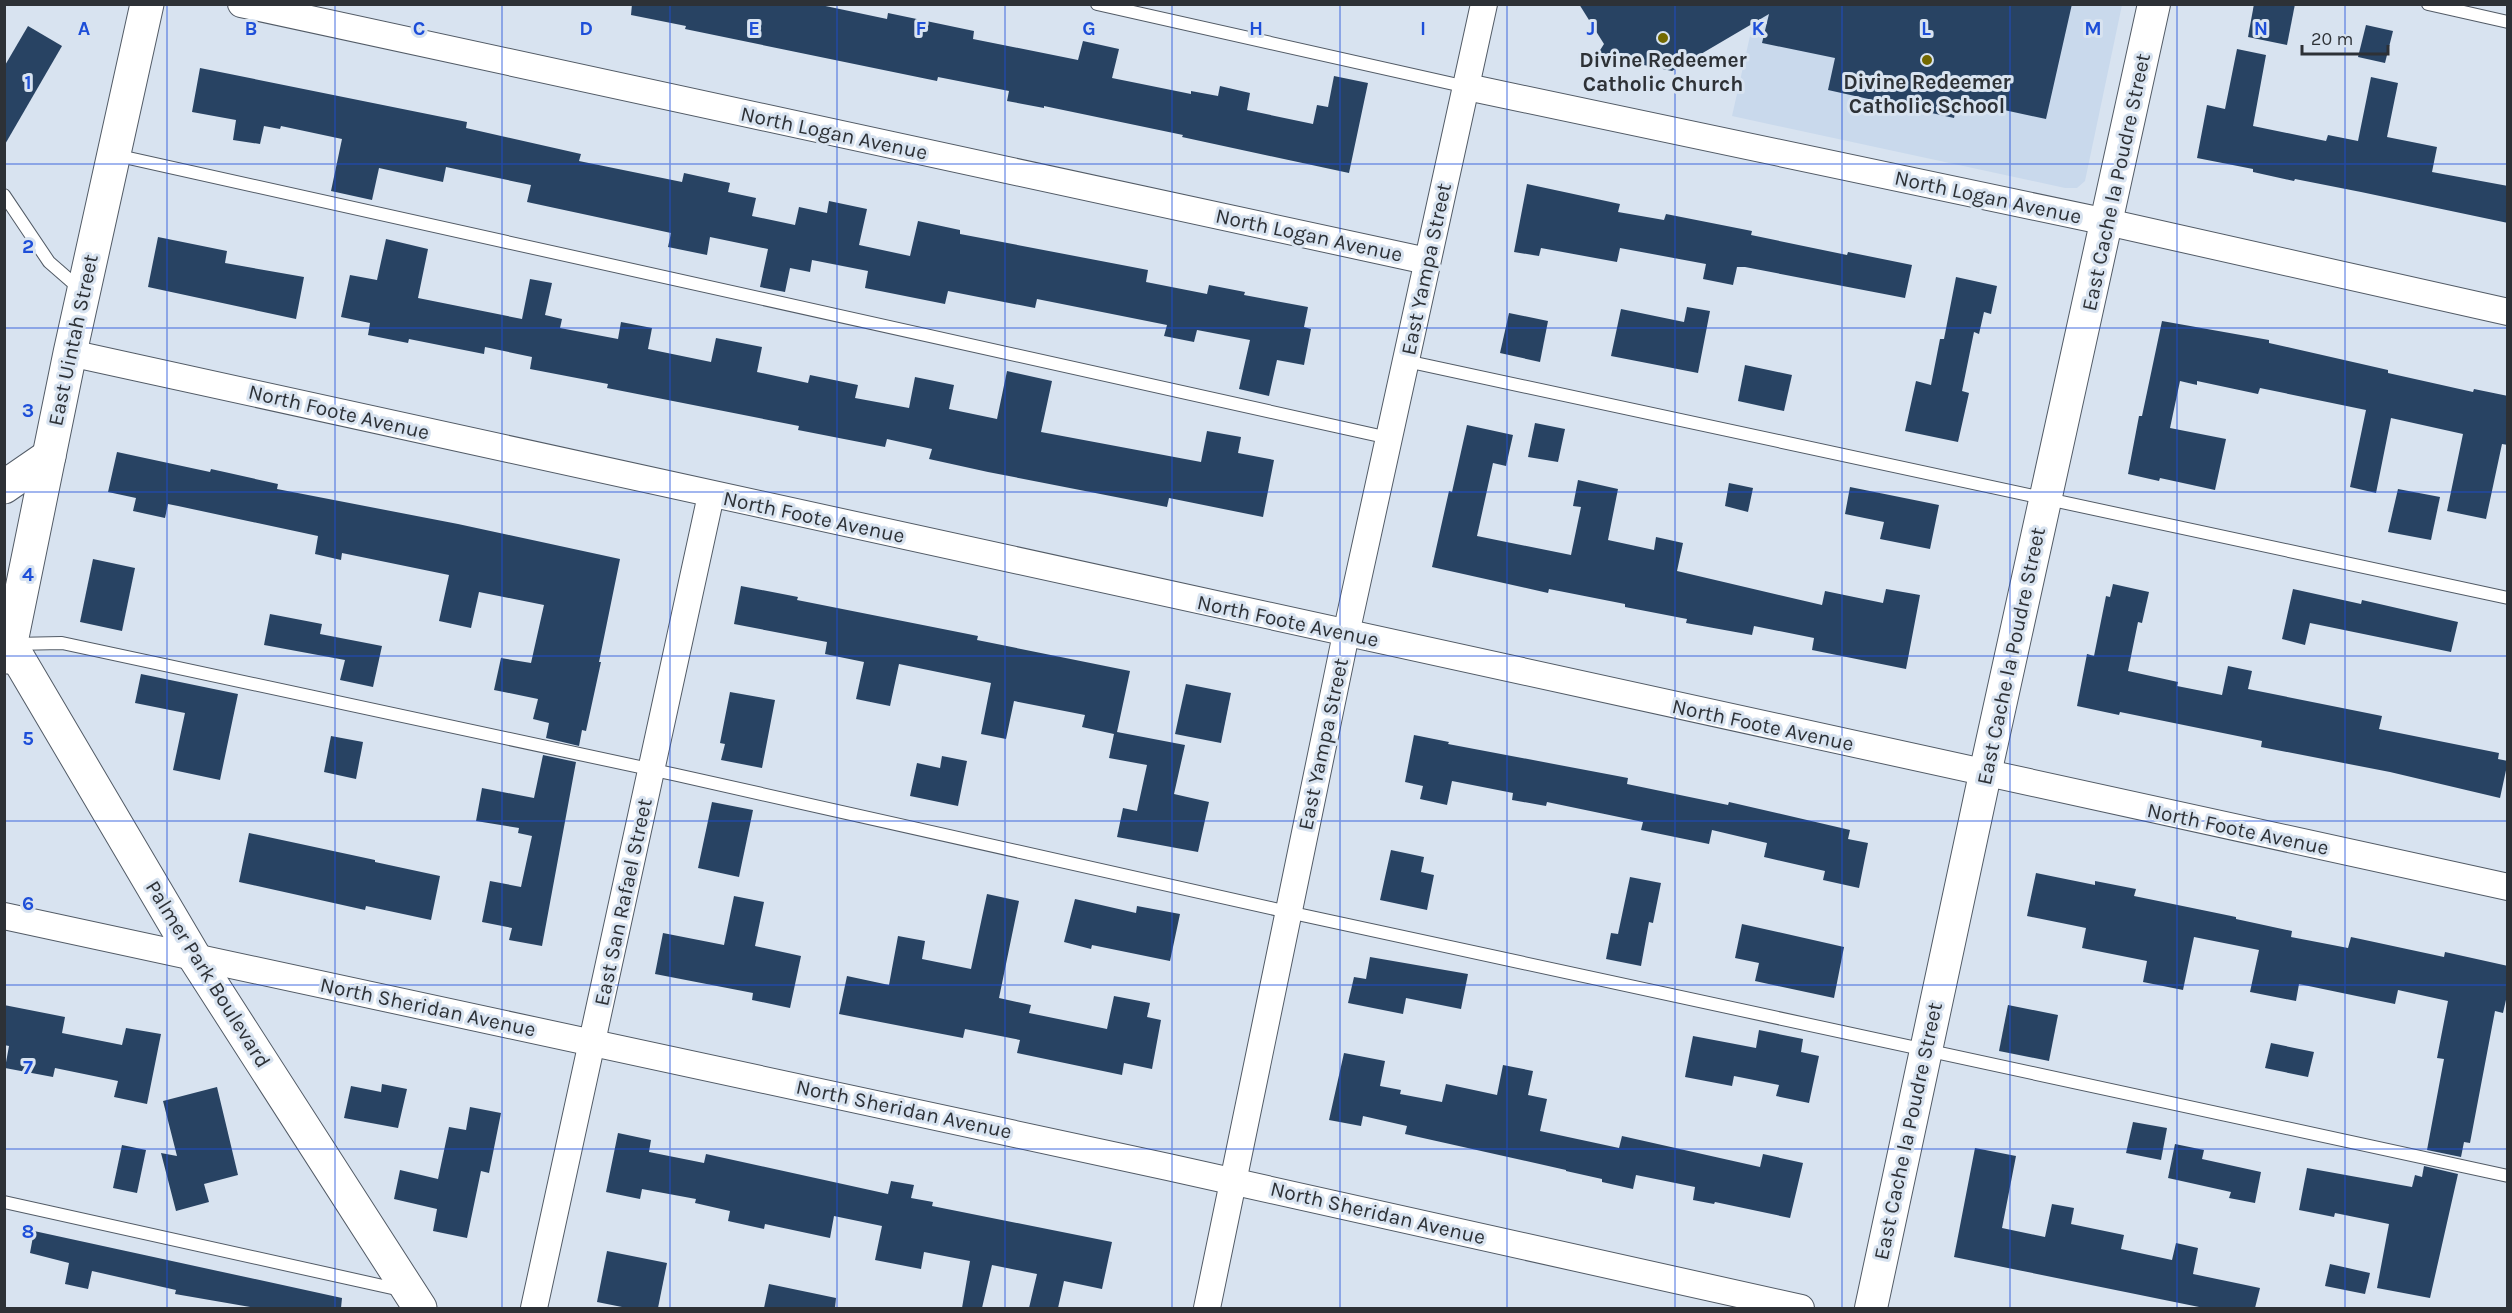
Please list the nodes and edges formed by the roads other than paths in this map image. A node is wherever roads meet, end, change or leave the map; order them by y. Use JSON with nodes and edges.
{"nodes":[{"id":1,"x":147,"y":4,"type":"edge"},
{"id":2,"x":242,"y":4,"type":"edge"},
{"id":3,"x":1097,"y":4,"type":"edge"},
{"id":4,"x":1484,"y":4,"type":"edge"},
{"id":5,"x":2154,"y":4,"type":"edge"},
{"id":6,"x":2428,"y":4,"type":"edge"},
{"id":7,"x":2508,"y":22,"type":"edge"},
{"id":8,"x":1467,"y":87,"type":"junction"},
{"id":9,"x":113,"y":155,"type":"junction"},
{"id":10,"x":4,"y":195,"type":"edge"},
{"id":11,"x":2108,"y":222,"type":"junction"},
{"id":12,"x":1427,"y":261,"type":"junction"},
{"id":13,"x":83,"y":292,"type":"junction"},
{"id":14,"x":2508,"y":312,"type":"edge"},
{"id":15,"x":70,"y":353,"type":"junction"},
{"id":16,"x":1406,"y":361,"type":"junction"},
{"id":17,"x":1389,"y":438,"type":"junction"},
{"id":18,"x":49,"y":456,"type":"junction"},
{"id":19,"x":4,"y":487,"type":"edge"},
{"id":20,"x":711,"y":495,"type":"junction"},
{"id":21,"x":2046,"y":498,"type":"junction"},
{"id":22,"x":2508,"y":598,"type":"edge"},
{"id":23,"x":1346,"y":634,"type":"junction"},
{"id":24,"x":7,"y":639,"type":"edge"},
{"id":25,"x":4,"y":677,"type":"edge"},
{"id":26,"x":652,"y":769,"type":"junction"},
{"id":27,"x":1985,"y":774,"type":"junction"},
{"id":28,"x":2508,"y":887,"type":"edge"},
{"id":29,"x":1288,"y":912,"type":"junction"},
{"id":30,"x":4,"y":916,"type":"edge"},
{"id":31,"x":195,"y":958,"type":"junction"},
{"id":32,"x":593,"y":1042,"type":"junction"},
{"id":33,"x":1926,"y":1048,"type":"junction"},
{"id":34,"x":2508,"y":1176,"type":"edge"},
{"id":35,"x":1232,"y":1181,"type":"junction"},
{"id":36,"x":4,"y":1202,"type":"edge"},
{"id":37,"x":415,"y":1300,"type":"edge"},
{"id":38,"x":534,"y":1308,"type":"edge"},
{"id":39,"x":1207,"y":1308,"type":"edge"},
{"id":40,"x":1801,"y":1308,"type":"edge"},
{"id":41,"x":1870,"y":1308,"type":"edge"}],
"edges":[{"from":1,"to":9,"type":"main road","name":"East Uintah Street"},
{"from":2,"to":12,"type":"street","name":"North Logan Avenue"},
{"from":3,"to":8,"type":"lane"},
{"from":4,"to":8,"type":"street","name":"East Yampa Street"},
{"from":5,"to":11,"type":"street","name":"East Cache la Poudre Street"},
{"from":6,"to":7,"type":"lane"},
{"from":8,"to":11,"type":"street","name":"North Logan Avenue"},
{"from":8,"to":12,"type":"street","name":"East Yampa Street"},
{"from":9,"to":13,"type":"main road","name":"East Uintah Street"},
{"from":9,"to":17,"type":"lane"},
{"from":10,"to":13,"type":"lane"},
{"from":11,"to":14,"type":"street","name":"North Logan Avenue"},
{"from":11,"to":21,"type":"street","name":"East Cache la Poudre Street"},
{"from":12,"to":16,"type":"street","name":"East Yampa Street"},
{"from":13,"to":15,"type":"main road","name":"East Uintah Street"},
{"from":15,"to":18,"type":"main road","name":"East Uintah Street"},
{"from":15,"to":20,"type":"street","name":"North Foote Avenue"},
{"from":16,"to":17,"type":"street","name":"East Yampa Street"},
{"from":16,"to":21,"type":"lane"},
{"from":17,"to":23,"type":"street","name":"East Yampa Street"},
{"from":18,"to":19,"type":"main road"},
{"from":18,"to":24,"type":"main road","name":"East Uintah Street"},
{"from":20,"to":23,"type":"street","name":"North Foote Avenue"},
{"from":20,"to":26,"type":"street","name":"East San Rafael Street"},
{"from":21,"to":22,"type":"lane"},
{"from":21,"to":27,"type":"street","name":"East Cache la Poudre Street"},
{"from":23,"to":27,"type":"street","name":"North Foote Avenue"},
{"from":23,"to":29,"type":"street","name":"East Yampa Street"},
{"from":24,"to":25,"type":"main road","name":"East Uintah Street"},
{"from":24,"to":26,"type":"lane"},
{"from":24,"to":31,"type":"main road","name":"Palmer Park Boulevard"},
{"from":26,"to":29,"type":"lane"},
{"from":26,"to":32,"type":"street","name":"East San Rafael Street"},
{"from":27,"to":28,"type":"street","name":"North Foote Avenue"},
{"from":27,"to":33,"type":"street","name":"East Cache la Poudre Street"},
{"from":29,"to":33,"type":"lane"},
{"from":29,"to":35,"type":"street","name":"East Yampa Street"},
{"from":30,"to":31,"type":"street","name":"North Sheridan Avenue"},
{"from":31,"to":32,"type":"street","name":"North Sheridan Avenue"},
{"from":31,"to":37,"type":"main road","name":"Palmer Park Boulevard"},
{"from":32,"to":35,"type":"street","name":"North Sheridan Avenue"},
{"from":32,"to":38,"type":"street","name":"East San Rafael Street"},
{"from":33,"to":34,"type":"lane"},
{"from":33,"to":41,"type":"street","name":"East Cache la Poudre Street"},
{"from":35,"to":39,"type":"street","name":"East Yampa Street"},
{"from":35,"to":40,"type":"street","name":"North Sheridan Avenue"},
{"from":36,"to":37,"type":"lane"}]}
